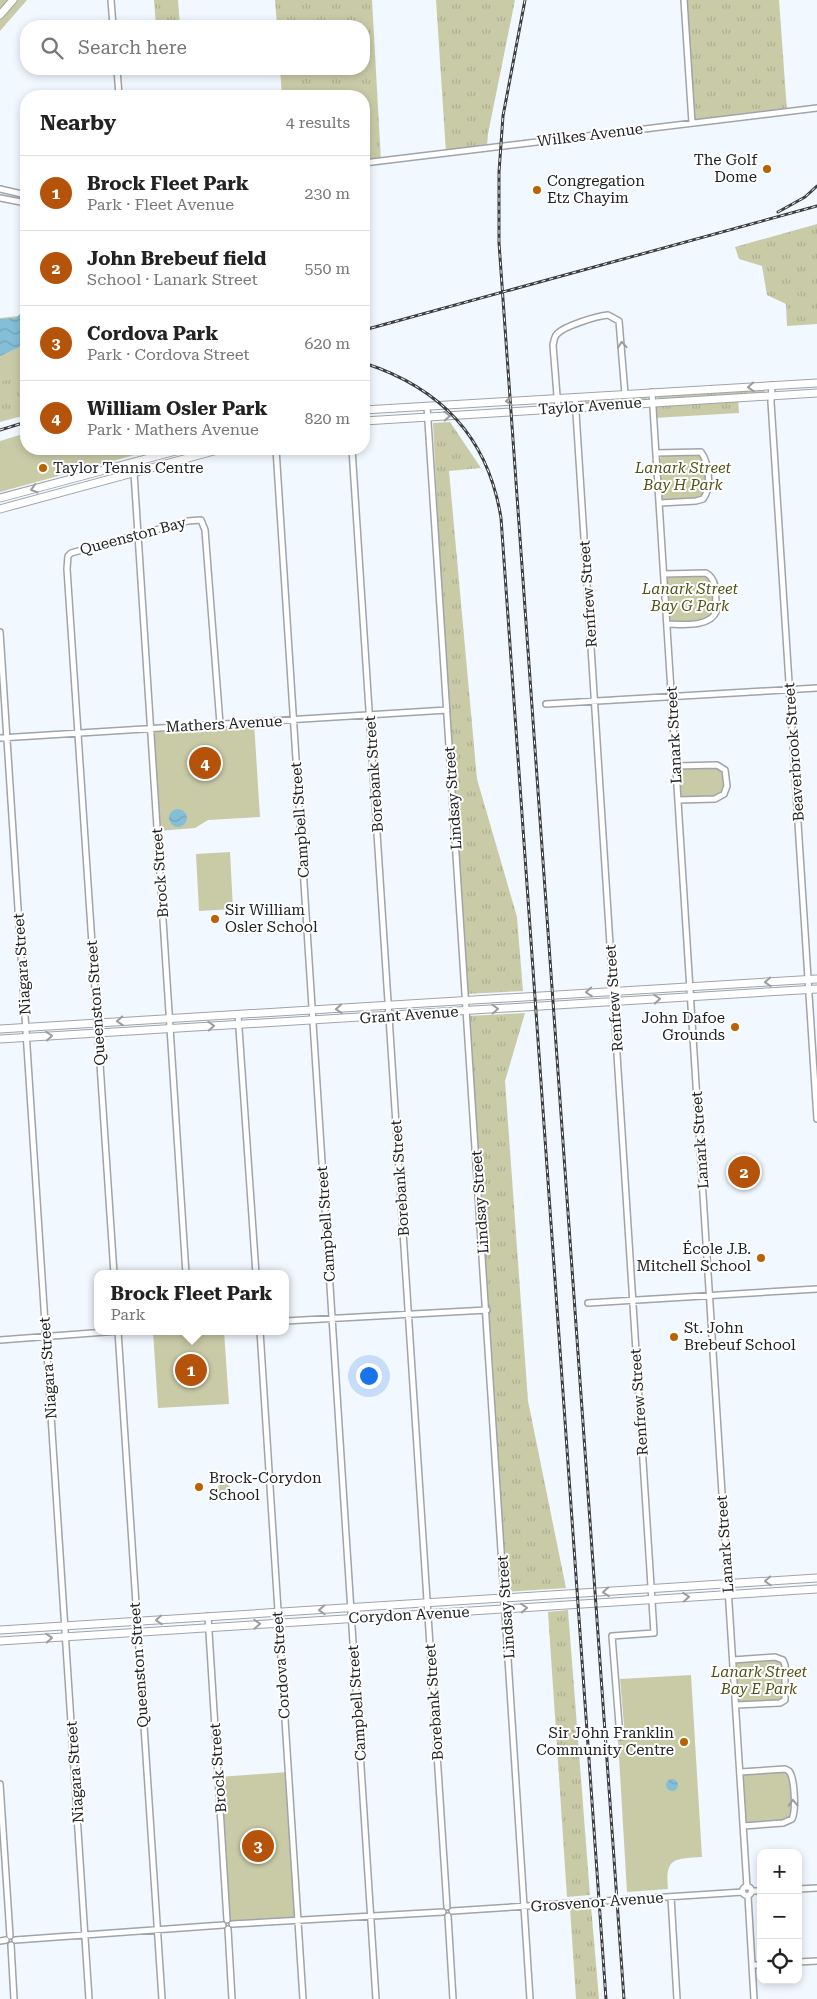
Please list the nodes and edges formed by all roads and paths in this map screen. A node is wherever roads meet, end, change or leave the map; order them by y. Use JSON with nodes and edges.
{"nodes":[{"id":1,"x":13,"y":0,"type":"edge"},
{"id":2,"x":111,"y":0,"type":"edge"},
{"id":3,"x":684,"y":0,"type":"edge"},
{"id":4,"x":0,"y":15,"type":"edge"},
{"id":5,"x":113,"y":20,"type":"edge"},
{"id":6,"x":117,"y":75,"type":"edge"},
{"id":7,"x":119,"y":90,"type":"edge"},
{"id":8,"x":817,"y":108,"type":"edge"},
{"id":9,"x":692,"y":122,"type":"junction"},
{"id":10,"x":370,"y":162,"type":"edge"},
{"id":11,"x":0,"y":188,"type":"edge"},
{"id":12,"x":20,"y":193,"type":"edge"},
{"id":13,"x":0,"y":198,"type":"edge"},
{"id":14,"x":20,"y":203,"type":"edge"},
{"id":15,"x":817,"y":383,"type":"edge"},
{"id":16,"x":772,"y":385,"type":"junction"},
{"id":17,"x":652,"y":392,"type":"junction"},
{"id":18,"x":817,"y":393,"type":"edge"},
{"id":19,"x":625,"y":394,"type":"junction"},
{"id":20,"x":771,"y":396,"type":"junction"},
{"id":21,"x":575,"y":397,"type":"junction"},
{"id":22,"x":558,"y":398,"type":"junction"},
{"id":23,"x":653,"y":402,"type":"junction"},
{"id":24,"x":427,"y":406,"type":"junction"},
{"id":25,"x":558,"y":408,"type":"junction"},
{"id":26,"x":576,"y":408,"type":"junction"},
{"id":27,"x":370,"y":410,"type":"edge"},
{"id":28,"x":428,"y":417,"type":"junction"},
{"id":29,"x":370,"y":421,"type":"edge"},
{"id":30,"x":656,"y":453,"type":"junction"},
{"id":31,"x":161,"y":455,"type":"edge"},
{"id":32,"x":199,"y":455,"type":"edge"},
{"id":33,"x":276,"y":455,"type":"edge"},
{"id":34,"x":352,"y":455,"type":"edge"},
{"id":35,"x":134,"y":473,"type":"junction"},
{"id":36,"x":0,"y":498,"type":"edge"},
{"id":37,"x":660,"y":503,"type":"junction"},
{"id":38,"x":0,"y":509,"type":"edge"},
{"id":39,"x":138,"y":534,"type":"junction"},
{"id":40,"x":664,"y":574,"type":"junction"},
{"id":41,"x":667,"y":624,"type":"junction"},
{"id":42,"x":0,"y":632,"type":"edge"},
{"id":43,"x":817,"y":688,"type":"edge"},
{"id":44,"x":790,"y":690,"type":"junction"},
{"id":45,"x":672,"y":696,"type":"junction"},
{"id":46,"x":595,"y":701,"type":"junction"},
{"id":47,"x":546,"y":704,"type":"dead end"},
{"id":48,"x":447,"y":710,"type":"junction"},
{"id":49,"x":370,"y":716,"type":"junction"},
{"id":50,"x":293,"y":721,"type":"junction"},
{"id":51,"x":220,"y":724,"type":"junction"},
{"id":52,"x":150,"y":727,"type":"junction"},
{"id":53,"x":79,"y":732,"type":"junction"},
{"id":54,"x":8,"y":737,"type":"junction"},
{"id":55,"x":0,"y":738,"type":"edge"},
{"id":56,"x":676,"y":766,"type":"junction"},
{"id":57,"x":678,"y":800,"type":"junction"},
{"id":58,"x":808,"y":979,"type":"junction"},
{"id":59,"x":817,"y":979,"type":"edge"},
{"id":60,"x":690,"y":986,"type":"junction"},
{"id":61,"x":817,"y":989,"type":"edge"},
{"id":62,"x":809,"y":990,"type":"junction"},
{"id":63,"x":613,"y":991,"type":"junction"},
{"id":64,"x":691,"y":996,"type":"junction"},
{"id":65,"x":466,"y":1000,"type":"junction"},
{"id":66,"x":614,"y":1001,"type":"junction"},
{"id":67,"x":389,"y":1006,"type":"junction"},
{"id":68,"x":312,"y":1011,"type":"junction"},
{"id":69,"x":467,"y":1011,"type":"junction"},
{"id":70,"x":238,"y":1014,"type":"junction"},
{"id":71,"x":390,"y":1016,"type":"junction"},
{"id":72,"x":169,"y":1018,"type":"junction"},
{"id":73,"x":313,"y":1020,"type":"junction"},
{"id":74,"x":98,"y":1023,"type":"junction"},
{"id":75,"x":239,"y":1025,"type":"junction"},
{"id":76,"x":26,"y":1027,"type":"junction"},
{"id":77,"x":170,"y":1028,"type":"junction"},
{"id":78,"x":0,"y":1029,"type":"edge"},
{"id":79,"x":98,"y":1033,"type":"junction"},
{"id":80,"x":27,"y":1038,"type":"junction"},
{"id":81,"x":0,"y":1039,"type":"edge"},
{"id":82,"x":817,"y":1119,"type":"edge"},
{"id":83,"x":114,"y":1270,"type":"edge"},
{"id":84,"x":186,"y":1270,"type":"edge"},
{"id":85,"x":256,"y":1270,"type":"edge"},
{"id":86,"x":817,"y":1289,"type":"edge"},
{"id":87,"x":709,"y":1295,"type":"junction"},
{"id":88,"x":633,"y":1300,"type":"junction"},
{"id":89,"x":588,"y":1303,"type":"dead end"},
{"id":90,"x":487,"y":1310,"type":"junction"},
{"id":91,"x":409,"y":1313,"type":"junction"},
{"id":92,"x":332,"y":1319,"type":"junction"},
{"id":93,"x":289,"y":1321,"type":"edge"},
{"id":94,"x":94,"y":1333,"type":"edge"},
{"id":95,"x":118,"y":1335,"type":"edge"},
{"id":96,"x":260,"y":1335,"type":"edge"},
{"id":97,"x":46,"y":1337,"type":"junction"},
{"id":98,"x":0,"y":1340,"type":"edge"},
{"id":99,"x":817,"y":1578,"type":"edge"},
{"id":100,"x":728,"y":1584,"type":"junction"},
{"id":101,"x":651,"y":1589,"type":"junction"},
{"id":102,"x":817,"y":1589,"type":"edge"},
{"id":103,"x":729,"y":1595,"type":"junction"},
{"id":104,"x":505,"y":1598,"type":"junction"},
{"id":105,"x":652,"y":1599,"type":"junction"},
{"id":106,"x":428,"y":1603,"type":"junction"},
{"id":107,"x":351,"y":1608,"type":"junction"},
{"id":108,"x":506,"y":1609,"type":"junction"},
{"id":109,"x":278,"y":1612,"type":"junction"},
{"id":110,"x":428,"y":1614,"type":"junction"},
{"id":111,"x":208,"y":1616,"type":"junction"},
{"id":112,"x":351,"y":1618,"type":"junction"},
{"id":113,"x":136,"y":1621,"type":"junction"},
{"id":114,"x":278,"y":1623,"type":"junction"},
{"id":115,"x":66,"y":1626,"type":"junction"},
{"id":116,"x":208,"y":1627,"type":"junction"},
{"id":117,"x":0,"y":1630,"type":"edge"},
{"id":118,"x":137,"y":1632,"type":"junction"},
{"id":119,"x":66,"y":1637,"type":"junction"},
{"id":120,"x":0,"y":1641,"type":"edge"},
{"id":121,"x":733,"y":1660,"type":"junction"},
{"id":122,"x":736,"y":1705,"type":"junction"},
{"id":123,"x":620,"y":1737,"type":"dead end"},
{"id":124,"x":740,"y":1772,"type":"junction"},
{"id":125,"x":0,"y":1784,"type":"edge"},
{"id":126,"x":743,"y":1826,"type":"junction"},
{"id":127,"x":747,"y":1887,"type":"junction"},
{"id":128,"x":817,"y":1888,"type":"edge"},
{"id":129,"x":802,"y":1889,"type":"edge"},
{"id":130,"x":743,"y":1892,"type":"junction"},
{"id":131,"x":757,"y":1892,"type":"edge"},
{"id":132,"x":750,"y":1894,"type":"junction"},
{"id":133,"x":670,"y":1897,"type":"junction"},
{"id":134,"x":524,"y":1906,"type":"junction"},
{"id":135,"x":447,"y":1907,"type":"junction"},
{"id":136,"x":452,"y":1911,"type":"junction"},
{"id":137,"x":443,"y":1912,"type":"junction"},
{"id":138,"x":448,"y":1916,"type":"junction"},
{"id":139,"x":371,"y":1917,"type":"junction"},
{"id":140,"x":227,"y":1920,"type":"junction"},
{"id":141,"x":298,"y":1921,"type":"junction"},
{"id":142,"x":232,"y":1924,"type":"junction"},
{"id":143,"x":223,"y":1925,"type":"junction"},
{"id":144,"x":228,"y":1929,"type":"junction"},
{"id":145,"x":158,"y":1930,"type":"junction"},
{"id":146,"x":85,"y":1935,"type":"junction"},
{"id":147,"x":10,"y":1936,"type":"junction"},
{"id":148,"x":15,"y":1940,"type":"junction"},
{"id":149,"x":3,"y":1941,"type":"edge"},
{"id":150,"x":11,"y":1945,"type":"junction"},
{"id":151,"x":817,"y":1961,"type":"edge"},
{"id":152,"x":802,"y":1962,"type":"edge"},
{"id":153,"x":757,"y":1964,"type":"edge"},
{"id":154,"x":752,"y":1965,"type":"junction"},
{"id":155,"x":14,"y":1999,"type":"edge"},
{"id":156,"x":89,"y":1999,"type":"edge"},
{"id":157,"x":162,"y":1999,"type":"edge"},
{"id":158,"x":232,"y":1999,"type":"edge"},
{"id":159,"x":303,"y":1999,"type":"edge"},
{"id":160,"x":376,"y":1999,"type":"edge"},
{"id":161,"x":453,"y":1999,"type":"edge"},
{"id":162,"x":530,"y":1999,"type":"edge"},
{"id":163,"x":677,"y":1999,"type":"edge"},
{"id":164,"x":754,"y":1999,"type":"edge"}],
"edges":[{"from":1,"to":4,"type":"main road"},
{"from":2,"to":5,"type":"street"},
{"from":3,"to":9,"type":"street"},
{"from":6,"to":7,"type":"street"},
{"from":8,"to":9,"type":"street","name":"Wilkes Avenue"},
{"from":9,"to":10,"type":"street","name":"Wilkes Avenue"},
{"from":11,"to":12,"type":"street"},
{"from":13,"to":14,"type":"street"},
{"from":15,"to":16,"type":"main road","name":"Taylor Avenue"},
{"from":16,"to":17,"type":"main road","name":"Taylor Avenue","one_way":true},
{"from":16,"to":20,"type":"street","name":"Beaverbrook Street"},
{"from":17,"to":19,"type":"main road","name":"Taylor Avenue"},
{"from":17,"to":23,"type":"street","name":"Lanark Street"},
{"from":18,"to":20,"type":"main road","name":"Taylor Avenue"},
{"from":19,"to":21,"type":"main road","name":"Taylor Avenue"},
{"from":19,"to":22,"type":"street","one_way":true},
{"from":20,"to":23,"type":"main road","name":"Taylor Avenue"},
{"from":20,"to":44,"type":"street","name":"Beaverbrook Street"},
{"from":21,"to":22,"type":"main road","name":"Taylor Avenue"},
{"from":21,"to":26,"type":"street","name":"Renfrew Street"},
{"from":22,"to":24,"type":"main road","name":"Taylor Avenue","one_way":true},
{"from":22,"to":25,"type":"street"},
{"from":23,"to":26,"type":"main road","name":"Taylor Avenue"},
{"from":23,"to":30,"type":"street","name":"Lanark Street"},
{"from":24,"to":27,"type":"main road","name":"Taylor Avenue"},
{"from":24,"to":28,"type":"street","name":"Lindsay Street"},
{"from":25,"to":26,"type":"main road","name":"Taylor Avenue"},
{"from":28,"to":25,"type":"main road","name":"Taylor Avenue","one_way":true},
{"from":26,"to":46,"type":"street","name":"Renfrew Street"},
{"from":28,"to":29,"type":"main road","name":"Taylor Avenue"},
{"from":28,"to":48,"type":"street","name":"Lindsay Street"},
{"from":30,"to":37,"type":"street","name":"Lanark Street"},
{"from":30,"to":37,"type":"street"},
{"from":31,"to":36,"type":"main road","one_way":true},
{"from":32,"to":35,"type":"main road"},
{"from":33,"to":50,"type":"street","name":"Campbell Street"},
{"from":34,"to":49,"type":"street","name":"Borebank Street"},
{"from":35,"to":38,"type":"main road"},
{"from":35,"to":39,"type":"street","name":"Brock Street"},
{"from":37,"to":40,"type":"street","name":"Lanark Street"},
{"from":39,"to":51,"type":"street","name":"Queenston Bay"},
{"from":39,"to":52,"type":"street","name":"Brock Street"},
{"from":39,"to":53,"type":"street","name":"Queenston Bay"},
{"from":40,"to":41,"type":"street","name":"Lanark Street"},
{"from":40,"to":41,"type":"street"},
{"from":41,"to":45,"type":"street","name":"Lanark Street"},
{"from":42,"to":54,"type":"street","name":"Niagara Street"},
{"from":43,"to":44,"type":"street"},
{"from":44,"to":45,"type":"street"},
{"from":44,"to":58,"type":"street","name":"Beaverbrook Street"},
{"from":45,"to":46,"type":"street"},
{"from":45,"to":56,"type":"street","name":"Lanark Street"},
{"from":46,"to":47,"type":"street"},
{"from":46,"to":63,"type":"street","name":"Renfrew Street"},
{"from":48,"to":49,"type":"street","name":"Mathers Avenue"},
{"from":48,"to":65,"type":"street","name":"Lindsay Street"},
{"from":49,"to":50,"type":"street","name":"Mathers Avenue"},
{"from":49,"to":67,"type":"street","name":"Borebank Street"},
{"from":50,"to":51,"type":"street","name":"Mathers Avenue"},
{"from":50,"to":68,"type":"street","name":"Campbell Street"},
{"from":51,"to":52,"type":"street","name":"Mathers Avenue"},
{"from":52,"to":53,"type":"street","name":"Mathers Avenue"},
{"from":52,"to":72,"type":"street","name":"Brock Street"},
{"from":53,"to":54,"type":"street","name":"Mathers Avenue"},
{"from":53,"to":74,"type":"street","name":"Queenston Street"},
{"from":54,"to":55,"type":"street","name":"Mathers Avenue"},
{"from":54,"to":76,"type":"street","name":"Niagara Street"},
{"from":56,"to":57,"type":"street","name":"Lanark Street"},
{"from":56,"to":57,"type":"street"},
{"from":57,"to":60,"type":"street","name":"Lanark Street"},
{"from":58,"to":59,"type":"main road","name":"Grant Avenue"},
{"from":58,"to":60,"type":"main road","name":"Grant Avenue","one_way":true},
{"from":58,"to":62,"type":"street","name":"Beaverbrook Street"},
{"from":60,"to":63,"type":"main road","name":"Grant Avenue"},
{"from":60,"to":64,"type":"street","name":"Lanark Street"},
{"from":61,"to":62,"type":"main road","name":"Grant Avenue"},
{"from":62,"to":64,"type":"main road","name":"Grant Avenue"},
{"from":62,"to":82,"type":"street","name":"Beaverbrook Street"},
{"from":63,"to":65,"type":"main road","name":"Grant Avenue","one_way":true},
{"from":63,"to":66,"type":"street","name":"Renfrew Street"},
{"from":66,"to":64,"type":"main road","name":"Grant Avenue","one_way":true},
{"from":64,"to":87,"type":"street","name":"Lanark Street"},
{"from":65,"to":67,"type":"main road","name":"Grant Avenue"},
{"from":65,"to":69,"type":"street","name":"Lindsay Street"},
{"from":69,"to":66,"type":"main road","name":"Grant Avenue","one_way":true},
{"from":66,"to":88,"type":"street","name":"Renfrew Street"},
{"from":67,"to":68,"type":"main road","name":"Grant Avenue","one_way":true},
{"from":67,"to":71,"type":"street","name":"Borebank Street"},
{"from":68,"to":70,"type":"main road","name":"Grant Avenue"},
{"from":68,"to":73,"type":"street","name":"Campbell Street"},
{"from":69,"to":71,"type":"main road","name":"Grant Avenue"},
{"from":69,"to":90,"type":"street","name":"Lindsay Street"},
{"from":70,"to":72,"type":"main road","name":"Grant Avenue"},
{"from":70,"to":75,"type":"street"},
{"from":71,"to":73,"type":"main road","name":"Grant Avenue"},
{"from":71,"to":91,"type":"street","name":"Borebank Street"},
{"from":72,"to":74,"type":"main road","name":"Grant Avenue","one_way":true},
{"from":72,"to":77,"type":"street","name":"Brock Street"},
{"from":73,"to":75,"type":"main road","name":"Grant Avenue"},
{"from":73,"to":92,"type":"street","name":"Campbell Street"},
{"from":74,"to":76,"type":"main road","name":"Grant Avenue"},
{"from":74,"to":79,"type":"street","name":"Queenston Street"},
{"from":77,"to":75,"type":"main road","name":"Grant Avenue","one_way":true},
{"from":75,"to":85,"type":"street"},
{"from":76,"to":78,"type":"main road","name":"Grant Avenue"},
{"from":76,"to":80,"type":"street","name":"Niagara Street"},
{"from":77,"to":79,"type":"main road","name":"Grant Avenue"},
{"from":77,"to":84,"type":"street","name":"Brock Street"},
{"from":80,"to":79,"type":"main road","name":"Grant Avenue","one_way":true},
{"from":79,"to":83,"type":"street","name":"Queenston Street"},
{"from":80,"to":81,"type":"main road","name":"Grant Avenue"},
{"from":80,"to":97,"type":"street","name":"Niagara Street"},
{"from":86,"to":87,"type":"street"},
{"from":87,"to":88,"type":"street"},
{"from":87,"to":100,"type":"street","name":"Lanark Street"},
{"from":88,"to":89,"type":"street"},
{"from":88,"to":101,"type":"street","name":"Renfrew Street"},
{"from":90,"to":91,"type":"street"},
{"from":90,"to":104,"type":"street","name":"Lindsay Street"},
{"from":91,"to":92,"type":"street"},
{"from":91,"to":106,"type":"street","name":"Borebank Street"},
{"from":92,"to":93,"type":"street"},
{"from":92,"to":107,"type":"street","name":"Campbell Street"},
{"from":94,"to":97,"type":"street"},
{"from":95,"to":113,"type":"street","name":"Queenston Street"},
{"from":96,"to":109,"type":"street","name":"Cordova Street"},
{"from":97,"to":98,"type":"street"},
{"from":97,"to":115,"type":"street","name":"Niagara Street"},
{"from":99,"to":100,"type":"main road","name":"Corydon Avenue","one_way":true},
{"from":100,"to":101,"type":"main road","name":"Corydon Avenue"},
{"from":100,"to":103,"type":"street","name":"Lanark Street"},
{"from":101,"to":104,"type":"main road","name":"Corydon Avenue","one_way":true},
{"from":101,"to":105,"type":"street","name":"Renfrew Street"},
{"from":102,"to":103,"type":"main road","name":"Corydon Avenue"},
{"from":105,"to":103,"type":"main road","name":"Corydon Avenue","one_way":true},
{"from":103,"to":121,"type":"street","name":"Lanark Street"},
{"from":104,"to":106,"type":"main road","name":"Corydon Avenue"},
{"from":104,"to":108,"type":"street","name":"Lindsay Street"},
{"from":108,"to":105,"type":"main road","name":"Corydon Avenue","one_way":true},
{"from":105,"to":123,"type":"street","name":"Renfrew Street"},
{"from":106,"to":107,"type":"main road","name":"Corydon Avenue"},
{"from":106,"to":110,"type":"street","name":"Borebank Street"},
{"from":107,"to":109,"type":"main road","name":"Corydon Avenue","one_way":true},
{"from":107,"to":112,"type":"street","name":"Campbell Street"},
{"from":108,"to":110,"type":"main road","name":"Corydon Avenue"},
{"from":108,"to":134,"type":"street","name":"Lindsay Street"},
{"from":109,"to":111,"type":"main road","name":"Corydon Avenue"},
{"from":109,"to":114,"type":"street","name":"Cordova Street"},
{"from":110,"to":112,"type":"main road","name":"Corydon Avenue"},
{"from":110,"to":135,"type":"street","name":"Borebank Street"},
{"from":111,"to":113,"type":"main road","name":"Corydon Avenue","one_way":true},
{"from":111,"to":116,"type":"street","name":"Brock Street"},
{"from":112,"to":114,"type":"main road","name":"Corydon Avenue"},
{"from":112,"to":139,"type":"street","name":"Campbell Street"},
{"from":113,"to":115,"type":"main road","name":"Corydon Avenue"},
{"from":113,"to":118,"type":"street","name":"Queenston Street"},
{"from":116,"to":114,"type":"main road","name":"Corydon Avenue","one_way":true},
{"from":114,"to":141,"type":"street","name":"Cordova Street"},
{"from":115,"to":117,"type":"main road","name":"Corydon Avenue"},
{"from":115,"to":119,"type":"street","name":"Niagara Street"},
{"from":116,"to":118,"type":"main road","name":"Corydon Avenue"},
{"from":116,"to":140,"type":"street","name":"Brock Street"},
{"from":118,"to":119,"type":"main road","name":"Corydon Avenue"},
{"from":118,"to":145,"type":"street","name":"Queenston Street"},
{"from":120,"to":119,"type":"main road","name":"Corydon Avenue","one_way":true},
{"from":119,"to":146,"type":"street","name":"Niagara Street"},
{"from":121,"to":122,"type":"street","name":"Lanark Street"},
{"from":121,"to":122,"type":"street"},
{"from":122,"to":124,"type":"street","name":"Lanark Street"},
{"from":124,"to":126,"type":"street","name":"Lanark Street"},
{"from":126,"to":124,"type":"street","one_way":true},
{"from":125,"to":147,"type":"street"},
{"from":126,"to":127,"type":"street","name":"Lanark Street"},
{"from":127,"to":130,"type":"street"},
{"from":127,"to":132,"type":"street"},
{"from":128,"to":129,"type":"street"},
{"from":130,"to":132,"type":"street"},
{"from":130,"to":133,"type":"street","name":"Grosvenor Avenue"},
{"from":131,"to":132,"type":"street"},
{"from":132,"to":154,"type":"street"},
{"from":133,"to":134,"type":"street","name":"Grosvenor Avenue"},
{"from":133,"to":163,"type":"street"},
{"from":134,"to":136,"type":"street","name":"Grosvenor Avenue"},
{"from":134,"to":162,"type":"street","name":"Lindsay Street"},
{"from":135,"to":136,"type":"street"},
{"from":135,"to":137,"type":"street"},
{"from":136,"to":138,"type":"street"},
{"from":137,"to":138,"type":"street"},
{"from":137,"to":139,"type":"street"},
{"from":138,"to":161,"type":"street"},
{"from":139,"to":141,"type":"street"},
{"from":139,"to":160,"type":"street","name":"Campbell Street"},
{"from":140,"to":142,"type":"street"},
{"from":140,"to":143,"type":"street"},
{"from":141,"to":142,"type":"street"},
{"from":141,"to":159,"type":"street","name":"Cordova Street"},
{"from":142,"to":144,"type":"street"},
{"from":143,"to":144,"type":"street"},
{"from":143,"to":145,"type":"street"},
{"from":144,"to":158,"type":"street"},
{"from":145,"to":146,"type":"street"},
{"from":145,"to":157,"type":"street","name":"Queenston Street"},
{"from":146,"to":148,"type":"street"},
{"from":146,"to":156,"type":"street","name":"Niagara Street"},
{"from":147,"to":148,"type":"street"},
{"from":147,"to":149,"type":"street"},
{"from":148,"to":150,"type":"street"},
{"from":149,"to":150,"type":"street"},
{"from":150,"to":155,"type":"street"},
{"from":151,"to":152,"type":"street"},
{"from":153,"to":154,"type":"street"},
{"from":154,"to":164,"type":"street"}]}
